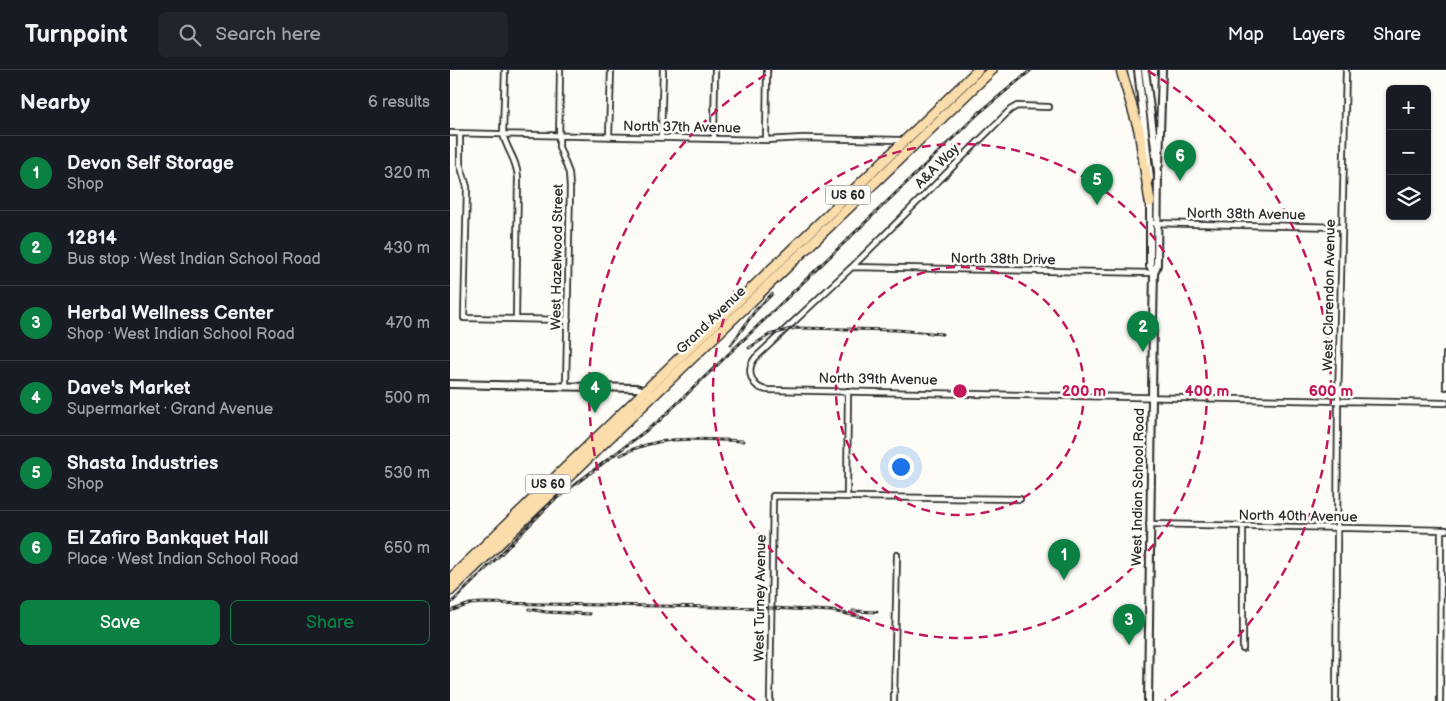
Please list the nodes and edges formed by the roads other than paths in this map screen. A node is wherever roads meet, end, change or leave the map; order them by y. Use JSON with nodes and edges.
{"nodes":[{"id":1,"x":504,"y":70,"type":"edge"},
{"id":2,"x":560,"y":70,"type":"edge"},
{"id":3,"x":610,"y":70,"type":"edge"},
{"id":4,"x":663,"y":70,"type":"edge"},
{"id":5,"x":715,"y":70,"type":"edge"},
{"id":6,"x":767,"y":70,"type":"edge"},
{"id":7,"x":978,"y":70,"type":"edge"},
{"id":8,"x":992,"y":70,"type":"edge"},
{"id":9,"x":1121,"y":70,"type":"edge"},
{"id":10,"x":1138,"y":70,"type":"edge"},
{"id":11,"x":1145,"y":70,"type":"edge"},
{"id":12,"x":1162,"y":70,"type":"edge"},
{"id":13,"x":1346,"y":70,"type":"edge"},
{"id":14,"x":1049,"y":107,"type":"dead end"},
{"id":15,"x":450,"y":133,"type":"edge"},
{"id":16,"x":460,"y":134,"type":"junction"},
{"id":17,"x":503,"y":134,"type":"junction"},
{"id":18,"x":559,"y":136,"type":"junction"},
{"id":19,"x":610,"y":137,"type":"junction"},
{"id":20,"x":662,"y":137,"type":"junction"},
{"id":21,"x":714,"y":139,"type":"junction"},
{"id":22,"x":766,"y":140,"type":"junction"},
{"id":23,"x":907,"y":145,"type":"junction"},
{"id":24,"x":1158,"y":172,"type":"junction"},
{"id":25,"x":1150,"y":202,"type":"junction"},
{"id":26,"x":1150,"y":223,"type":"junction"},
{"id":27,"x":1158,"y":224,"type":"junction"},
{"id":28,"x":1342,"y":227,"type":"junction"},
{"id":29,"x":852,"y":266,"type":"junction"},
{"id":30,"x":1154,"y":273,"type":"junction"},
{"id":31,"x":516,"y":319,"type":"junction"},
{"id":32,"x":568,"y":320,"type":"junction"},
{"id":33,"x":1446,"y":354,"type":"edge"},
{"id":34,"x":450,"y":384,"type":"edge"},
{"id":35,"x":566,"y":386,"type":"junction"},
{"id":36,"x":1446,"y":387,"type":"edge"},
{"id":37,"x":848,"y":391,"type":"junction"},
{"id":38,"x":649,"y":393,"type":"junction"},
{"id":39,"x":1151,"y":397,"type":"junction"},
{"id":40,"x":1338,"y":401,"type":"junction"},
{"id":41,"x":1446,"y":403,"type":"edge"},
{"id":42,"x":846,"y":496,"type":"junction"},
{"id":43,"x":1020,"y":499,"type":"dead end"},
{"id":44,"x":1149,"y":524,"type":"junction"},
{"id":45,"x":1244,"y":526,"type":"junction"},
{"id":46,"x":1338,"y":527,"type":"junction"},
{"id":47,"x":1444,"y":530,"type":"edge"},
{"id":48,"x":897,"y":555,"type":"dead end"},
{"id":49,"x":450,"y":579,"type":"edge"},
{"id":50,"x":450,"y":591,"type":"edge"},
{"id":51,"x":1243,"y":649,"type":"dead end"},
{"id":52,"x":770,"y":701,"type":"edge"},
{"id":53,"x":894,"y":701,"type":"edge"},
{"id":54,"x":1148,"y":701,"type":"edge"},
{"id":55,"x":1336,"y":701,"type":"edge"},
{"id":56,"x":1440,"y":701,"type":"edge"}],
"edges":[{"from":1,"to":17,"type":"street"},
{"from":2,"to":18,"type":"street","name":"West Hazelwood Street"},
{"from":3,"to":19,"type":"street"},
{"from":4,"to":20,"type":"street"},
{"from":5,"to":21,"type":"street"},
{"from":6,"to":22,"type":"street"},
{"from":7,"to":23,"type":"highway","name":"Grand Avenue","number":"US 60"},
{"from":8,"to":23,"type":"highway","name":"Grand Avenue","number":"US 60"},
{"from":9,"to":25,"type":"highway"},
{"from":10,"to":25,"type":"main road","name":"West Indian School Road"},
{"from":11,"to":24,"type":"main road","name":"West Indian School Road"},
{"from":12,"to":24,"type":"main road"},
{"from":13,"to":28,"type":"street","name":"West Clarendon Avenue"},
{"from":14,"to":29,"type":"street","name":"A&A Way"},
{"from":15,"to":16,"type":"street","name":"North 37th Avenue"},
{"from":16,"to":17,"type":"street","name":"North 37th Avenue"},
{"from":16,"to":31,"type":"street"},
{"from":17,"to":18,"type":"street","name":"North 37th Avenue"},
{"from":17,"to":31,"type":"street"},
{"from":18,"to":19,"type":"street","name":"North 37th Avenue"},
{"from":18,"to":32,"type":"street","name":"West Hazelwood Street"},
{"from":19,"to":20,"type":"street","name":"North 37th Avenue"},
{"from":20,"to":21,"type":"street","name":"North 37th Avenue"},
{"from":21,"to":22,"type":"street","name":"North 37th Avenue"},
{"from":22,"to":23,"type":"street","name":"North 37th Avenue"},
{"from":23,"to":38,"type":"highway","name":"Grand Avenue","number":"US 60"},
{"from":24,"to":27,"type":"main road","name":"West Indian School Road"},
{"from":25,"to":26,"type":"main road","name":"West Indian School Road"},
{"from":26,"to":27,"type":"street","name":"North 38th Avenue"},
{"from":26,"to":30,"type":"main road","name":"West Indian School Road"},
{"from":27,"to":28,"type":"street","name":"North 38th Avenue"},
{"from":27,"to":30,"type":"main road","name":"West Indian School Road"},
{"from":28,"to":40,"type":"street","name":"West Clarendon Avenue"},
{"from":29,"to":30,"type":"street","name":"North 38th Drive"},
{"from":29,"to":37,"type":"street","name":"North 39th Avenue"},
{"from":30,"to":39,"type":"main road","name":"West Indian School Road"},
{"from":31,"to":32,"type":"street"},
{"from":32,"to":35,"type":"street","name":"West Hazelwood Street"},
{"from":33,"to":36,"type":"street"},
{"from":34,"to":35,"type":"main road"},
{"from":35,"to":38,"type":"main road"},
{"from":37,"to":39,"type":"street","name":"North 39th Avenue"},
{"from":37,"to":42,"type":"street"},
{"from":38,"to":49,"type":"highway","name":"Grand Avenue","number":"US 60"},
{"from":38,"to":50,"type":"highway","name":"Grand Avenue","number":"US 60"},
{"from":39,"to":40,"type":"street","name":"North 39th Avenue"},
{"from":39,"to":44,"type":"main road","name":"West Indian School Road"},
{"from":40,"to":41,"type":"street","name":"North 39th Avenue"},
{"from":40,"to":46,"type":"street","name":"West Clarendon Avenue"},
{"from":42,"to":43,"type":"street"},
{"from":42,"to":52,"type":"street","name":"West Turney Avenue"},
{"from":44,"to":45,"type":"street","name":"North 40th Avenue"},
{"from":44,"to":54,"type":"main road","name":"West Indian School Road"},
{"from":45,"to":46,"type":"street","name":"North 40th Avenue"},
{"from":45,"to":51,"type":"street"},
{"from":46,"to":47,"type":"street","name":"North 40th Avenue"},
{"from":46,"to":55,"type":"street","name":"West Clarendon Avenue"},
{"from":47,"to":56,"type":"street"},
{"from":48,"to":53,"type":"street"}]}
